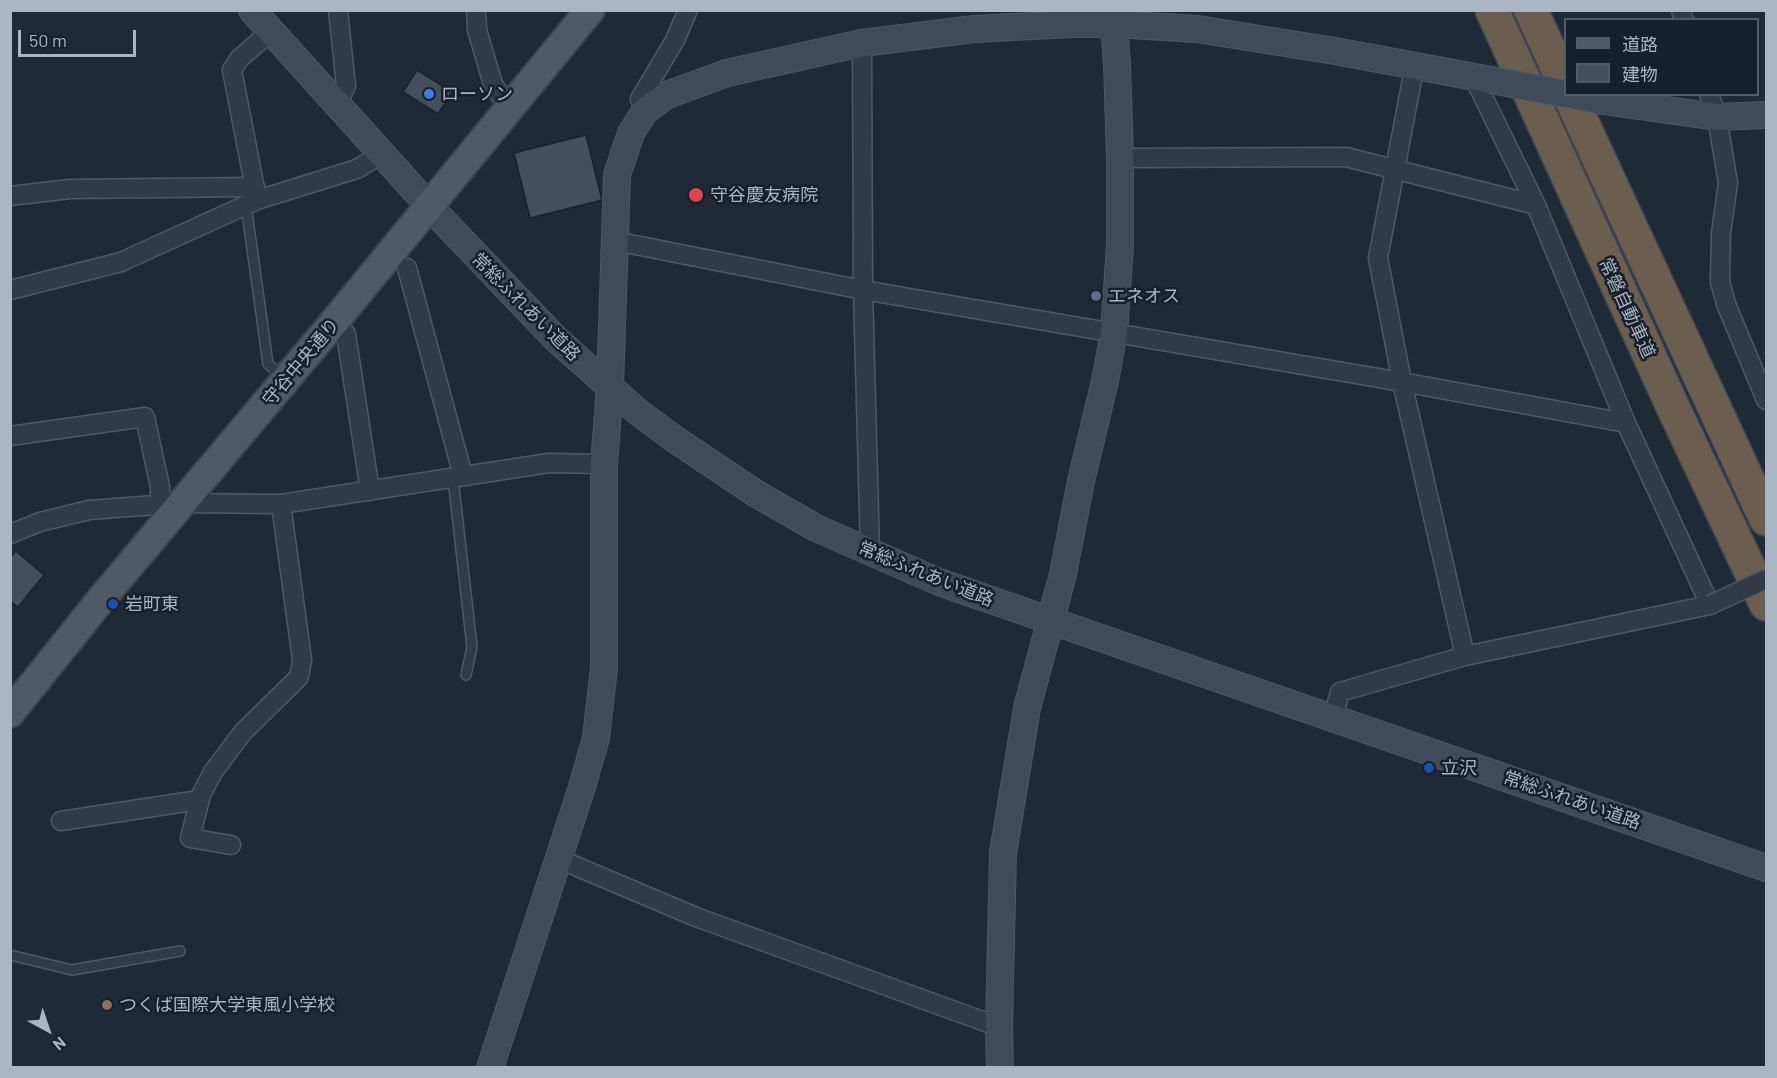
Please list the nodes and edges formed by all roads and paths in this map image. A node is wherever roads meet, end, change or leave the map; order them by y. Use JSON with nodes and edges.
{"nodes":[{"id":1,"x":252,"y":10,"type":"edge"},
{"id":2,"x":338,"y":10,"type":"edge"},
{"id":3,"x":476,"y":10,"type":"edge"},
{"id":4,"x":688,"y":10,"type":"edge"},
{"id":5,"x":1492,"y":10,"type":"edge"},
{"id":6,"x":1531,"y":10,"type":"edge"},
{"id":7,"x":582,"y":13,"type":"edge"},
{"id":8,"x":1113,"y":17,"type":"edge"},
{"id":9,"x":271,"y":31,"type":"junction"},
{"id":10,"x":862,"y":43,"type":"junction"},
{"id":11,"x":1415,"y":64,"type":"junction"},
{"id":12,"x":1482,"y":78,"type":"junction"},
{"id":13,"x":1564,"y":83,"type":"edge"},
{"id":14,"x":1564,"y":93,"type":"edge"},
{"id":15,"x":1569,"y":96,"type":"edge"},
{"id":16,"x":1578,"y":96,"type":"edge"},
{"id":17,"x":337,"y":104,"type":"junction"},
{"id":18,"x":1713,"y":106,"type":"edge"},
{"id":19,"x":509,"y":109,"type":"junction"},
{"id":20,"x":645,"y":111,"type":"junction"},
{"id":21,"x":1767,"y":115,"type":"edge"},
{"id":22,"x":381,"y":154,"type":"junction"},
{"id":23,"x":1120,"y":158,"type":"junction"},
{"id":24,"x":1396,"y":169,"type":"junction"},
{"id":25,"x":10,"y":196,"type":"edge"},
{"id":26,"x":253,"y":197,"type":"junction"},
{"id":27,"x":1536,"y":205,"type":"junction"},
{"id":28,"x":429,"y":206,"type":"junction"},
{"id":29,"x":615,"y":241,"type":"junction"},
{"id":30,"x":407,"y":268,"type":"dead end"},
{"id":31,"x":10,"y":290,"type":"edge"},
{"id":32,"x":863,"y":290,"type":"junction"},
{"id":33,"x":334,"y":322,"type":"junction"},
{"id":34,"x":1114,"y":332,"type":"junction"},
{"id":35,"x":286,"y":379,"type":"junction"},
{"id":36,"x":1402,"y":382,"type":"junction"},
{"id":37,"x":610,"y":387,"type":"junction"},
{"id":38,"x":1767,"y":400,"type":"edge"},
{"id":39,"x":1626,"y":423,"type":"junction"},
{"id":40,"x":10,"y":436,"type":"edge"},
{"id":41,"x":604,"y":464,"type":"junction"},
{"id":42,"x":458,"y":477,"type":"junction"},
{"id":43,"x":370,"y":490,"type":"junction"},
{"id":44,"x":171,"y":503,"type":"junction"},
{"id":45,"x":281,"y":504,"type":"junction"},
{"id":46,"x":1767,"y":519,"type":"edge"},
{"id":47,"x":10,"y":534,"type":"edge"},
{"id":48,"x":870,"y":552,"type":"junction"},
{"id":49,"x":1767,"y":579,"type":"edge"},
{"id":50,"x":1767,"y":604,"type":"edge"},
{"id":51,"x":1710,"y":605,"type":"junction"},
{"id":52,"x":1050,"y":621,"type":"junction"},
{"id":53,"x":1465,"y":656,"type":"junction"},
{"id":54,"x":466,"y":675,"type":"dead end"},
{"id":55,"x":10,"y":713,"type":"edge"},
{"id":56,"x":1333,"y":717,"type":"junction"},
{"id":57,"x":200,"y":800,"type":"junction"},
{"id":58,"x":61,"y":821,"type":"dead end"},
{"id":59,"x":231,"y":845,"type":"dead end"},
{"id":60,"x":559,"y":859,"type":"junction"},
{"id":61,"x":1767,"y":868,"type":"edge"},
{"id":62,"x":180,"y":951,"type":"dead end"},
{"id":63,"x":10,"y":955,"type":"edge"},
{"id":64,"x":999,"y":1027,"type":"junction"},
{"id":65,"x":490,"y":1068,"type":"edge"},
{"id":66,"x":1000,"y":1068,"type":"edge"}],
"edges":[{"from":1,"to":9,"type":"street","name":"常総ふれあい道路"},
{"from":2,"to":17,"type":"street"},
{"from":3,"to":19,"type":"street"},
{"from":4,"to":20,"type":"street"},
{"from":5,"to":50,"type":"highway","name":"常磐自動車道"},
{"from":6,"to":13,"type":"highway"},
{"from":7,"to":19,"type":"main road","name":"守谷中央通り"},
{"from":8,"to":10,"type":"street"},
{"from":8,"to":11,"type":"street"},
{"from":8,"to":23,"type":"street"},
{"from":9,"to":17,"type":"street","name":"常総ふれあい道路"},
{"from":9,"to":26,"type":"street"},
{"from":10,"to":20,"type":"street"},
{"from":10,"to":32,"type":"street"},
{"from":11,"to":12,"type":"street"},
{"from":11,"to":24,"type":"street"},
{"from":12,"to":14,"type":"street","bridge":true},
{"from":12,"to":27,"type":"street"},
{"from":15,"to":46,"type":"highway","name":"常磐自動車道"},
{"from":16,"to":18,"type":"street","bridge":true},
{"from":17,"to":22,"type":"street","name":"常総ふれあい道路"},
{"from":18,"to":21,"type":"street"},
{"from":18,"to":38,"type":"street"},
{"from":19,"to":28,"type":"main road","name":"守谷中央通り"},
{"from":20,"to":29,"type":"street"},
{"from":22,"to":26,"type":"street"},
{"from":22,"to":28,"type":"street","name":"常総ふれあい道路"},
{"from":23,"to":24,"type":"street"},
{"from":23,"to":34,"type":"street"},
{"from":24,"to":27,"type":"street"},
{"from":24,"to":36,"type":"street"},
{"from":25,"to":26,"type":"street"},
{"from":26,"to":31,"type":"street"},
{"from":26,"to":35,"type":"lane"},
{"from":27,"to":39,"type":"street"},
{"from":28,"to":33,"type":"main road","name":"守谷中央通り"},
{"from":28,"to":37,"type":"street","name":"常総ふれあい道路"},
{"from":29,"to":32,"type":"street"},
{"from":29,"to":37,"type":"street"},
{"from":30,"to":42,"type":"street"},
{"from":32,"to":34,"type":"street"},
{"from":32,"to":48,"type":"street"},
{"from":33,"to":35,"type":"main road","name":"守谷中央通り"},
{"from":33,"to":43,"type":"street"},
{"from":34,"to":36,"type":"street"},
{"from":34,"to":52,"type":"street"},
{"from":35,"to":44,"type":"main road","name":"守谷中央通り"},
{"from":36,"to":39,"type":"street"},
{"from":36,"to":53,"type":"street"},
{"from":37,"to":41,"type":"street"},
{"from":37,"to":48,"type":"street","name":"常総ふれあい道路"},
{"from":39,"to":51,"type":"street"},
{"from":40,"to":44,"type":"street"},
{"from":41,"to":42,"type":"street"},
{"from":41,"to":60,"type":"street"},
{"from":42,"to":43,"type":"street"},
{"from":42,"to":54,"type":"lane"},
{"from":43,"to":45,"type":"street"},
{"from":44,"to":45,"type":"street"},
{"from":44,"to":47,"type":"street"},
{"from":44,"to":55,"type":"main road","name":"守谷中央通り"},
{"from":45,"to":57,"type":"street"},
{"from":48,"to":52,"type":"street","name":"常総ふれあい道路"},
{"from":49,"to":51,"type":"street","bridge":true},
{"from":51,"to":53,"type":"street"},
{"from":52,"to":56,"type":"street","name":"常総ふれあい道路"},
{"from":52,"to":64,"type":"street"},
{"from":53,"to":56,"type":"street"},
{"from":56,"to":61,"type":"street","name":"常総ふれあい道路"},
{"from":57,"to":58,"type":"street"},
{"from":57,"to":59,"type":"street"},
{"from":60,"to":64,"type":"street"},
{"from":60,"to":65,"type":"street"},
{"from":62,"to":63,"type":"lane"},
{"from":64,"to":66,"type":"street"}]}
